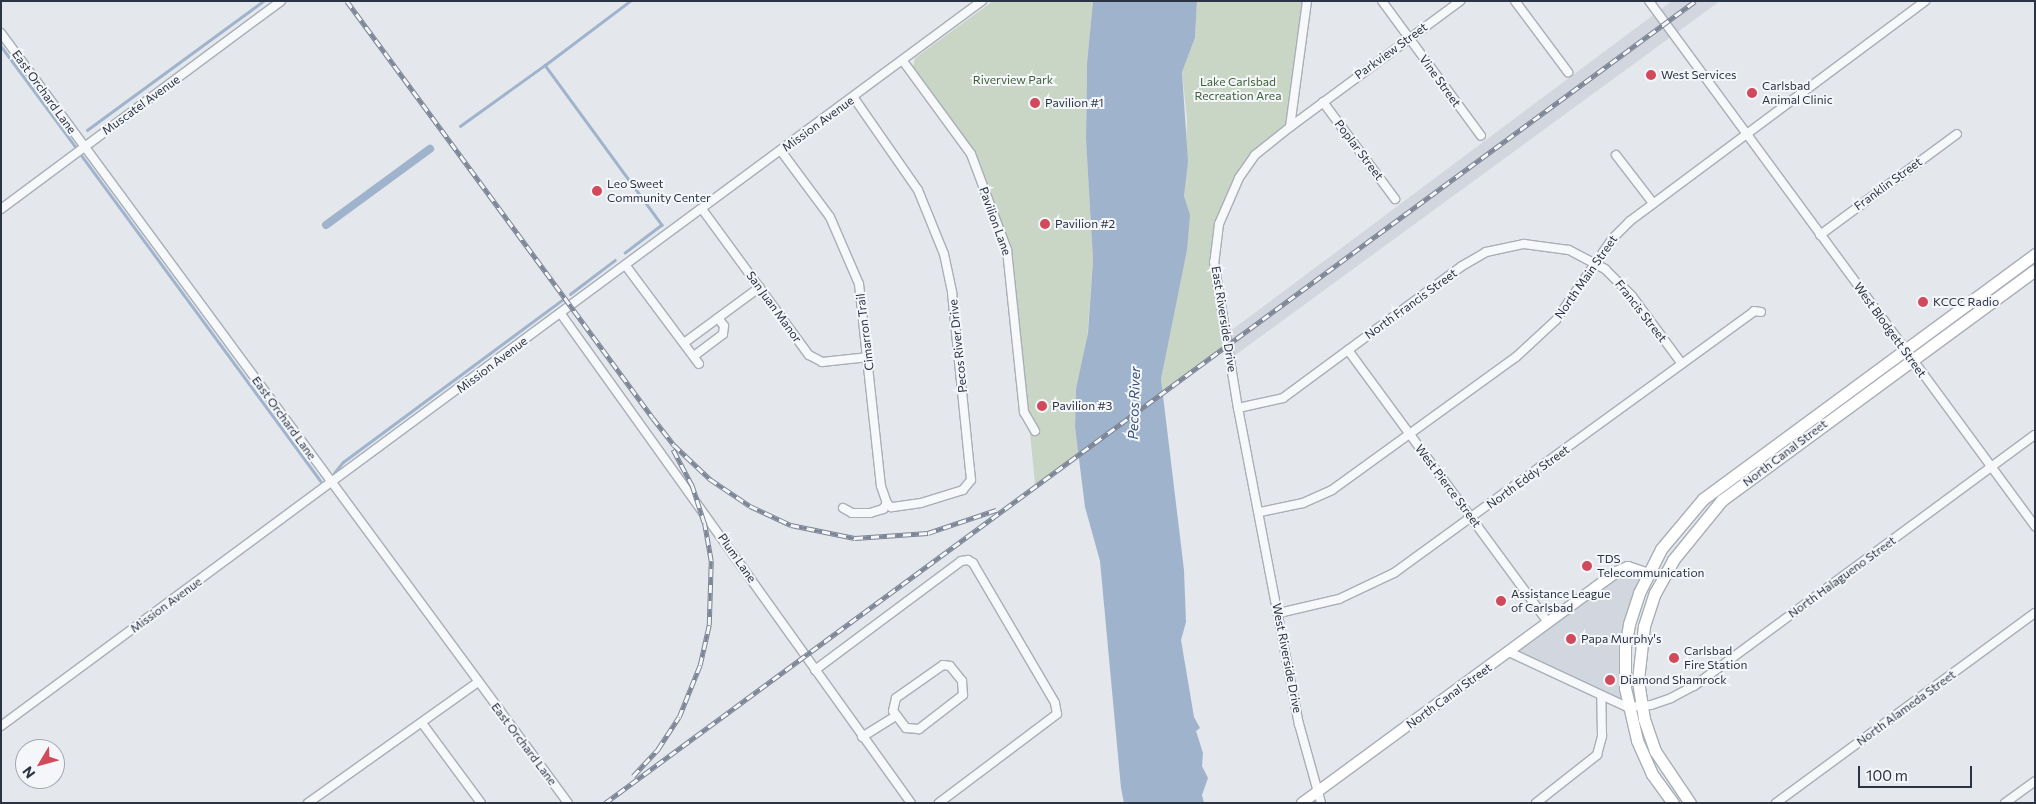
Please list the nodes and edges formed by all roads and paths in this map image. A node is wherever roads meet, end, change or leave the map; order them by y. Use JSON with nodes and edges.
{"nodes":[{"id":1,"x":281,"y":1,"type":"edge"},
{"id":2,"x":982,"y":1,"type":"edge"},
{"id":3,"x":1307,"y":1,"type":"edge"},
{"id":4,"x":1382,"y":1,"type":"edge"},
{"id":5,"x":1460,"y":1,"type":"edge"},
{"id":6,"x":1516,"y":1,"type":"edge"},
{"id":7,"x":1649,"y":1,"type":"edge"},
{"id":8,"x":1925,"y":1,"type":"edge"},
{"id":9,"x":1,"y":33,"type":"edge"},
{"id":10,"x":1409,"y":38,"type":"junction"},
{"id":11,"x":903,"y":61,"type":"junction"},
{"id":12,"x":1568,"y":72,"type":"dead end"},
{"id":13,"x":854,"y":98,"type":"junction"},
{"id":14,"x":1324,"y":102,"type":"junction"},
{"id":15,"x":1290,"y":127,"type":"junction"},
{"id":16,"x":1747,"y":134,"type":"junction"},
{"id":17,"x":1957,"y":134,"type":"dead end"},
{"id":18,"x":1481,"y":136,"type":"dead end"},
{"id":19,"x":84,"y":147,"type":"junction"},
{"id":20,"x":781,"y":151,"type":"junction"},
{"id":21,"x":1616,"y":155,"type":"dead end"},
{"id":22,"x":1395,"y":198,"type":"dead end"},
{"id":23,"x":1652,"y":203,"type":"junction"},
{"id":24,"x":1,"y":209,"type":"edge"},
{"id":25,"x":702,"y":209,"type":"junction"},
{"id":26,"x":1820,"y":235,"type":"junction"},
{"id":27,"x":2035,"y":254,"type":"edge"},
{"id":28,"x":1596,"y":263,"type":"junction"},
{"id":29,"x":626,"y":266,"type":"junction"},
{"id":30,"x":2035,"y":270,"type":"edge"},
{"id":31,"x":760,"y":288,"type":"junction"},
{"id":32,"x":1761,"y":312,"type":"dead end"},
{"id":33,"x":561,"y":314,"type":"junction"},
{"id":34,"x":718,"y":318,"type":"junction"},
{"id":35,"x":684,"y":343,"type":"junction"},
{"id":36,"x":1904,"y":349,"type":"junction"},
{"id":37,"x":1348,"y":350,"type":"junction"},
{"id":38,"x":694,"y":356,"type":"junction"},
{"id":39,"x":868,"y":357,"type":"junction"},
{"id":40,"x":1912,"y":359,"type":"junction"},
{"id":41,"x":699,"y":364,"type":"dead end"},
{"id":42,"x":1682,"y":364,"type":"junction"},
{"id":43,"x":1238,"y":408,"type":"junction"},
{"id":44,"x":1035,"y":431,"type":"dead end"},
{"id":45,"x":1410,"y":434,"type":"junction"},
{"id":46,"x":2035,"y":434,"type":"edge"},
{"id":47,"x":1991,"y":467,"type":"junction"},
{"id":48,"x":332,"y":484,"type":"junction"},
{"id":49,"x":887,"y":503,"type":"junction"},
{"id":50,"x":843,"y":508,"type":"dead end"},
{"id":51,"x":1260,"y":512,"type":"junction"},
{"id":52,"x":1472,"y":518,"type":"junction"},
{"id":53,"x":2035,"y":526,"type":"edge"},
{"id":54,"x":1673,"y":560,"type":"junction"},
{"id":55,"x":1648,"y":574,"type":"junction"},
{"id":56,"x":1279,"y":613,"type":"junction"},
{"id":57,"x":2035,"y":613,"type":"edge"},
{"id":58,"x":1548,"y":622,"type":"junction"},
{"id":59,"x":1509,"y":652,"type":"junction"},
{"id":60,"x":815,"y":670,"type":"junction"},
{"id":61,"x":478,"y":682,"type":"junction"},
{"id":62,"x":1601,"y":696,"type":"junction"},
{"id":63,"x":1627,"y":707,"type":"junction"},
{"id":64,"x":1642,"y":707,"type":"junction"},
{"id":65,"x":895,"y":716,"type":"junction"},
{"id":66,"x":422,"y":723,"type":"junction"},
{"id":67,"x":1,"y":726,"type":"edge"},
{"id":68,"x":862,"y":737,"type":"junction"},
{"id":69,"x":2035,"y":781,"type":"edge"},
{"id":70,"x":1319,"y":798,"type":"edge"},
{"id":71,"x":564,"y":801,"type":"edge"},
{"id":72,"x":1303,"y":802,"type":"edge"},
{"id":73,"x":308,"y":803,"type":"edge"},
{"id":74,"x":481,"y":803,"type":"edge"},
{"id":75,"x":911,"y":803,"type":"edge"},
{"id":76,"x":939,"y":803,"type":"edge"},
{"id":77,"x":1536,"y":803,"type":"edge"},
{"id":78,"x":1673,"y":803,"type":"edge"},
{"id":79,"x":1690,"y":803,"type":"edge"},
{"id":80,"x":1776,"y":803,"type":"edge"},
{"id":81,"x":2005,"y":803,"type":"edge"}],
"edges":[{"from":1,"to":19,"type":"street","name":"Muscatel Avenue"},
{"from":2,"to":11,"type":"street","name":"Mission Avenue"},
{"from":3,"to":15,"type":"street"},
{"from":4,"to":10,"type":"street","name":"Vine Street"},
{"from":5,"to":10,"type":"street","name":"Parkview Street"},
{"from":6,"to":12,"type":"street"},
{"from":7,"to":16,"type":"street","name":"West Blodgett Street"},
{"from":8,"to":16,"type":"street","name":"North Main Street"},
{"from":9,"to":19,"type":"street","name":"East Orchard Lane"},
{"from":10,"to":14,"type":"street","name":"Parkview Street"},
{"from":10,"to":18,"type":"street","name":"Vine Street"},
{"from":11,"to":13,"type":"street","name":"Mission Avenue"},
{"from":11,"to":44,"type":"street","name":"Pavilion Lane"},
{"from":13,"to":20,"type":"street","name":"Mission Avenue"},
{"from":13,"to":49,"type":"street","name":"Pecos River Drive"},
{"from":14,"to":15,"type":"street","name":"Parkview Street"},
{"from":14,"to":22,"type":"street","name":"Poplar Street"},
{"from":15,"to":43,"type":"street","name":"East Riverside Drive"},
{"from":16,"to":23,"type":"street","name":"North Main Street"},
{"from":16,"to":26,"type":"street","name":"West Blodgett Street"},
{"from":17,"to":26,"type":"street","name":"Franklin Street"},
{"from":19,"to":24,"type":"street","name":"Muscatel Avenue"},
{"from":19,"to":48,"type":"street","name":"East Orchard Lane"},
{"from":20,"to":25,"type":"street","name":"Mission Avenue"},
{"from":20,"to":39,"type":"street","name":"Cimarron Trail"},
{"from":21,"to":23,"type":"street"},
{"from":23,"to":28,"type":"street","name":"North Main Street"},
{"from":25,"to":29,"type":"street","name":"Mission Avenue"},
{"from":25,"to":31,"type":"street","name":"San Juan Manor"},
{"from":26,"to":36,"type":"street","name":"West Blodgett Street"},
{"from":27,"to":36,"type":"highway","name":"North Canal Street"},
{"from":28,"to":37,"type":"street","name":"North Francis Street"},
{"from":28,"to":42,"type":"street","name":"Francis Street"},
{"from":28,"to":45,"type":"street","name":"North Main Street"},
{"from":29,"to":33,"type":"street","name":"Mission Avenue"},
{"from":29,"to":35,"type":"street"},
{"from":30,"to":40,"type":"highway","name":"North Canal Street"},
{"from":31,"to":34,"type":"street"},
{"from":31,"to":39,"type":"street","name":"San Juan Manor"},
{"from":32,"to":42,"type":"street","name":"North Eddy Street"},
{"from":33,"to":48,"type":"street","name":"Mission Avenue"},
{"from":33,"to":60,"type":"street","name":"Plum Lane"},
{"from":34,"to":35,"type":"street"},
{"from":34,"to":38,"type":"street"},
{"from":35,"to":38,"type":"street"},
{"from":36,"to":40,"type":"street","name":"West Blodgett Street"},
{"from":36,"to":55,"type":"highway","name":"North Canal Street"},
{"from":37,"to":43,"type":"street","name":"North Francis Street"},
{"from":37,"to":45,"type":"street","name":"West Pierce Street"},
{"from":38,"to":41,"type":"street"},
{"from":39,"to":49,"type":"street","name":"Cimarron Trail"},
{"from":40,"to":47,"type":"street","name":"West Blodgett Street"},
{"from":40,"to":54,"type":"highway","name":"North Canal Street"},
{"from":42,"to":52,"type":"street","name":"North Eddy Street"},
{"from":43,"to":51,"type":"street","name":"East Riverside Drive"},
{"from":45,"to":51,"type":"street","name":"North Main Street"},
{"from":45,"to":52,"type":"street","name":"West Pierce Street"},
{"from":46,"to":47,"type":"street","name":"North Halagueno Street"},
{"from":47,"to":53,"type":"street","name":"West Blodgett Street"},
{"from":47,"to":64,"type":"street","name":"North Halagueno Street"},
{"from":48,"to":61,"type":"street","name":"East Orchard Lane"},
{"from":48,"to":67,"type":"street","name":"Mission Avenue"},
{"from":49,"to":50,"type":"street","name":"Pecos River Drive"},
{"from":51,"to":56,"type":"street","name":"West Riverside Drive"},
{"from":52,"to":56,"type":"street","name":"North Eddy Street"},
{"from":52,"to":58,"type":"street","name":"West Pierce Street"},
{"from":54,"to":55,"type":"highway"},
{"from":54,"to":64,"type":"highway","name":"North Canal Street"},
{"from":55,"to":58,"type":"main road","name":"North Canal Street"},
{"from":55,"to":63,"type":"highway","name":"North Canal Street"},
{"from":56,"to":70,"type":"street","name":"West Riverside Drive"},
{"from":57,"to":80,"type":"street","name":"North Alameda Street"},
{"from":58,"to":59,"type":"main road","name":"North Canal Street"},
{"from":59,"to":62,"type":"street"},
{"from":59,"to":70,"type":"main road","name":"North Canal Street"},
{"from":60,"to":68,"type":"street","name":"Plum Lane"},
{"from":60,"to":76,"type":"street"},
{"from":61,"to":66,"type":"street"},
{"from":61,"to":71,"type":"street","name":"East Orchard Lane"},
{"from":62,"to":63,"type":"street"},
{"from":62,"to":77,"type":"street"},
{"from":63,"to":64,"type":"street"},
{"from":63,"to":78,"type":"highway"},
{"from":64,"to":79,"type":"highway"},
{"from":65,"to":65,"type":"street"},
{"from":65,"to":68,"type":"street"},
{"from":66,"to":73,"type":"street"},
{"from":66,"to":74,"type":"street"},
{"from":68,"to":75,"type":"street","name":"Plum Lane"},
{"from":69,"to":81,"type":"street"},
{"from":70,"to":72,"type":"main road","name":"North Canal Street"}]}
